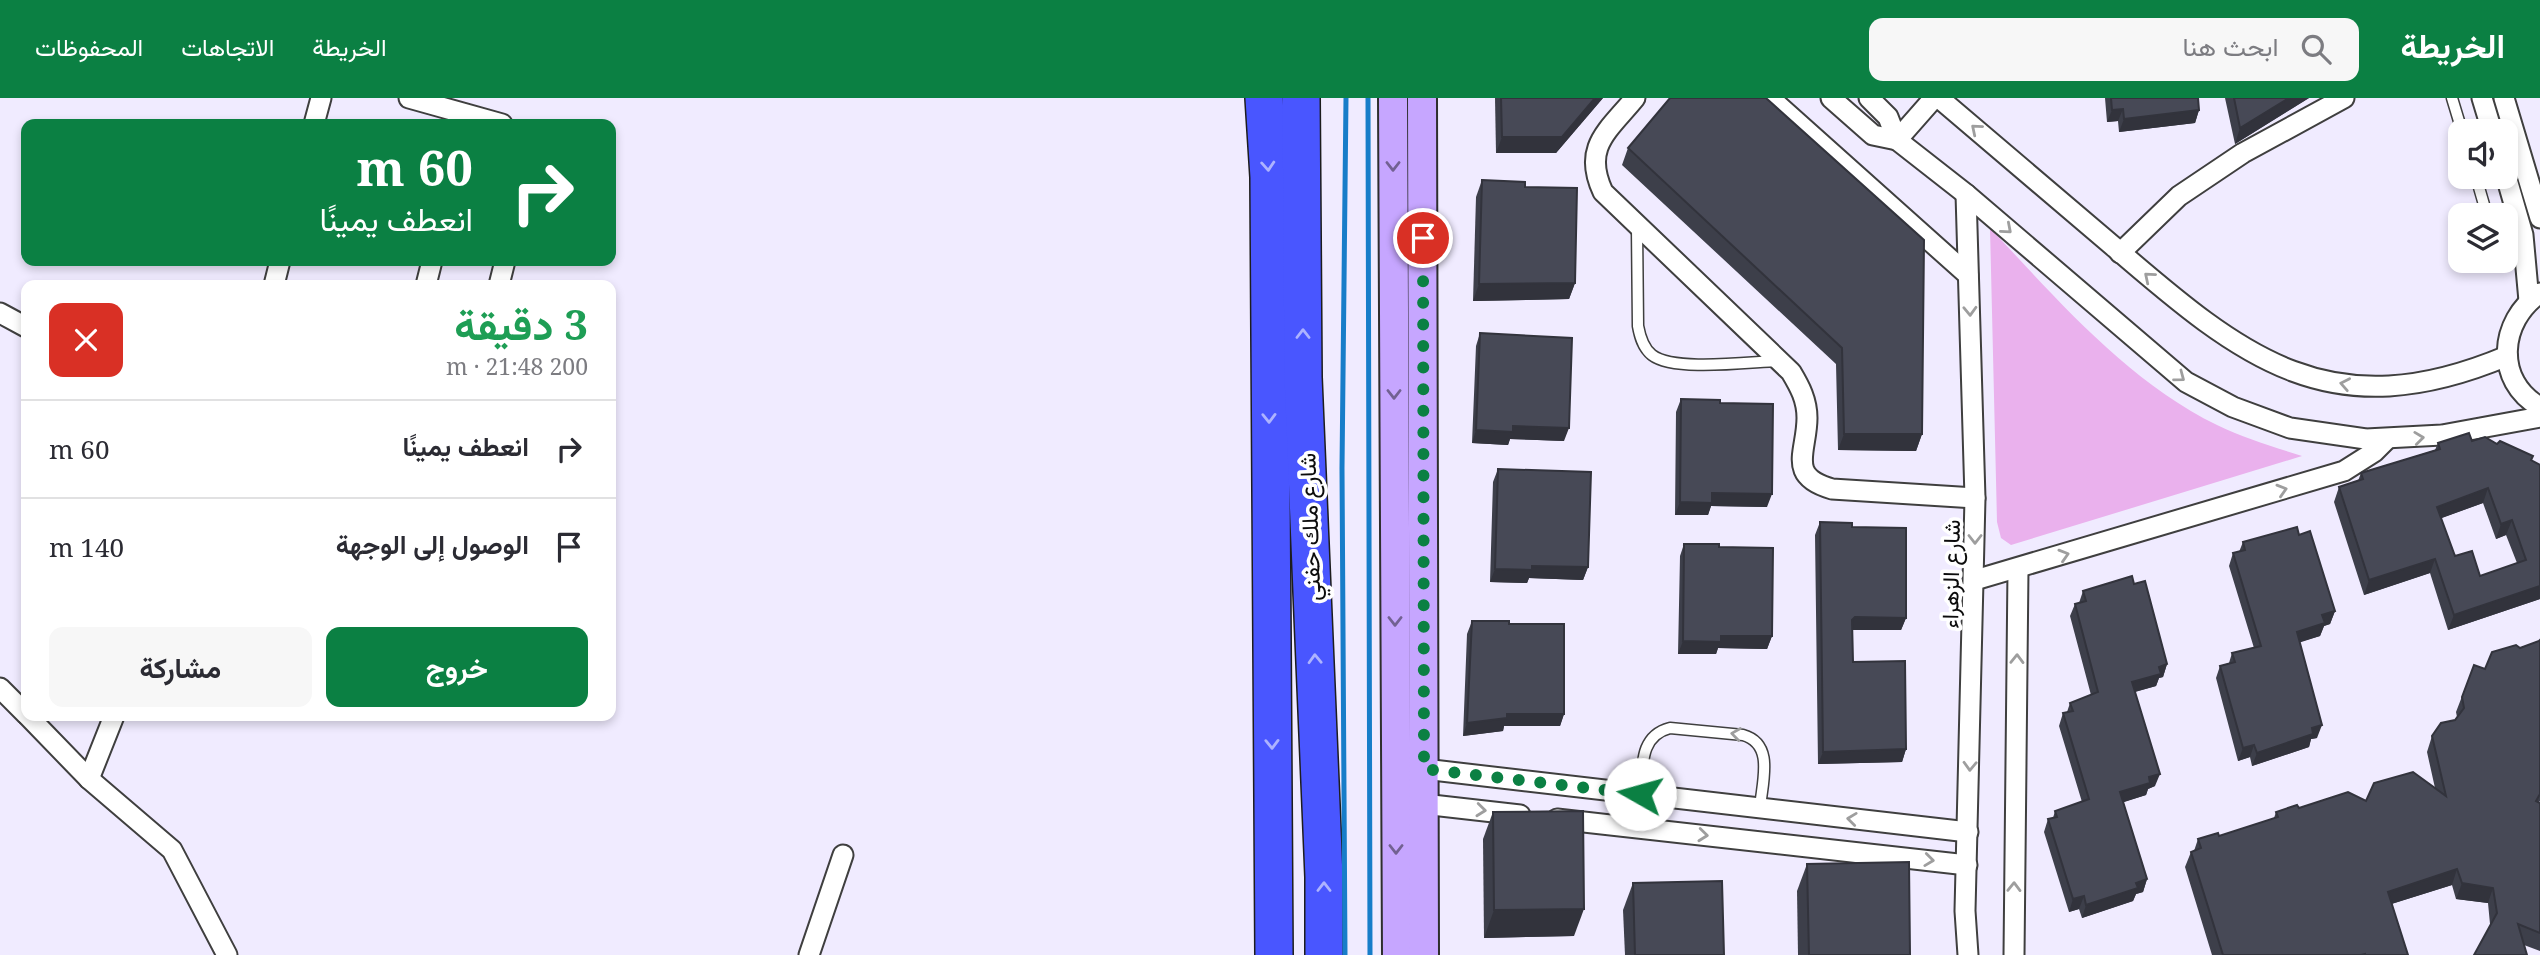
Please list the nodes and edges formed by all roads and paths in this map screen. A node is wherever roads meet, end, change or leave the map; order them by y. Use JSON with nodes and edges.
{"nodes":[{"id":1,"x":321,"y":98,"type":"edge"},
{"id":2,"x":410,"y":98,"type":"edge"},
{"id":3,"x":1264,"y":98,"type":"edge"},
{"id":4,"x":1301,"y":98,"type":"edge"},
{"id":5,"x":1393,"y":98,"type":"edge"},
{"id":6,"x":1422,"y":98,"type":"edge"},
{"id":7,"x":1635,"y":98,"type":"edge"},
{"id":8,"x":1770,"y":98,"type":"edge"},
{"id":9,"x":1831,"y":98,"type":"edge"},
{"id":10,"x":1869,"y":98,"type":"edge"},
{"id":11,"x":1936,"y":98,"type":"edge"},
{"id":12,"x":2344,"y":98,"type":"edge"},
{"id":13,"x":2452,"y":98,"type":"edge"},
{"id":14,"x":2482,"y":98,"type":"edge"},
{"id":15,"x":2504,"y":98,"type":"edge"},
{"id":16,"x":315,"y":119,"type":"edge"},
{"id":17,"x":466,"y":119,"type":"edge"},
{"id":18,"x":2458,"y":119,"type":"edge"},
{"id":19,"x":2488,"y":119,"type":"edge"},
{"id":20,"x":1897,"y":140,"type":"junction"},
{"id":21,"x":2510,"y":189,"type":"edge"},
{"id":22,"x":1966,"y":194,"type":"junction"},
{"id":23,"x":2540,"y":218,"type":"edge"},
{"id":24,"x":1637,"y":225,"type":"junction"},
{"id":25,"x":2120,"y":253,"type":"junction"},
{"id":26,"x":2518,"y":258,"type":"edge"},
{"id":27,"x":2527,"y":263,"type":"junction"},
{"id":28,"x":1968,"y":275,"type":"junction"},
{"id":29,"x":2534,"y":297,"type":"edge"},
{"id":30,"x":0,"y":313,"type":"edge"},
{"id":31,"x":21,"y":324,"type":"edge"},
{"id":32,"x":2507,"y":356,"type":"junction"},
{"id":33,"x":1781,"y":361,"type":"junction"},
{"id":34,"x":1285,"y":378,"type":"junction"},
{"id":35,"x":2540,"y":407,"type":"edge"},
{"id":36,"x":2540,"y":418,"type":"edge"},
{"id":37,"x":2387,"y":439,"type":"junction"},
{"id":38,"x":1975,"y":498,"type":"junction"},
{"id":39,"x":2018,"y":569,"type":"junction"},
{"id":40,"x":1975,"y":580,"type":"junction"},
{"id":41,"x":0,"y":688,"type":"edge"},
{"id":42,"x":21,"y":709,"type":"edge"},
{"id":43,"x":33,"y":721,"type":"edge"},
{"id":44,"x":112,"y":721,"type":"edge"},
{"id":45,"x":1424,"y":769,"type":"junction"},
{"id":46,"x":89,"y":779,"type":"junction"},
{"id":47,"x":1640,"y":794,"type":"junction"},
{"id":48,"x":1423,"y":804,"type":"junction"},
{"id":49,"x":1760,"y":808,"type":"junction"},
{"id":50,"x":1968,"y":832,"type":"junction"},
{"id":51,"x":843,"y":855,"type":"dead end"},
{"id":52,"x":1967,"y":865,"type":"junction"},
{"id":53,"x":227,"y":955,"type":"edge"},
{"id":54,"x":809,"y":955,"type":"edge"},
{"id":55,"x":1274,"y":955,"type":"edge"},
{"id":56,"x":1324,"y":955,"type":"edge"},
{"id":57,"x":1397,"y":955,"type":"edge"},
{"id":58,"x":1424,"y":955,"type":"edge"},
{"id":59,"x":1968,"y":955,"type":"edge"},
{"id":60,"x":2014,"y":955,"type":"edge"}],
"edges":[{"from":1,"to":16,"type":"street"},
{"from":2,"to":17,"type":"street"},
{"from":3,"to":34,"type":"highway","name":"شارع ملك حفني","one_way":true},
{"from":34,"to":4,"type":"highway","name":"شارع ملك حفني","one_way":true},
{"from":5,"to":57,"type":"street","one_way":true},
{"from":6,"to":45,"type":"street"},
{"from":7,"to":24,"type":"street"},
{"from":8,"to":28,"type":"street"},
{"from":9,"to":20,"type":"street"},
{"from":10,"to":20,"type":"street"},
{"from":11,"to":20,"type":"street"},
{"from":25,"to":11,"type":"street","one_way":true},
{"from":12,"to":25,"type":"street"},
{"from":13,"to":18,"type":"lane"},
{"from":14,"to":19,"type":"street"},
{"from":15,"to":23,"type":"street"},
{"from":20,"to":22,"type":"street"},
{"from":21,"to":27,"type":"street"},
{"from":22,"to":28,"type":"street","name":"شارع الزهراء"},
{"from":22,"to":37,"type":"street","one_way":true},
{"from":24,"to":33,"type":"street"},
{"from":24,"to":33,"type":"lane"},
{"from":32,"to":25,"type":"street","one_way":true},
{"from":26,"to":27,"type":"lane"},
{"from":27,"to":29,"type":"street"},
{"from":28,"to":38,"type":"street","name":"شارع الزهراء","one_way":true},
{"from":29,"to":32,"type":"street"},
{"from":30,"to":31,"type":"street"},
{"from":32,"to":35,"type":"street"},
{"from":33,"to":38,"type":"street"},
{"from":34,"to":55,"type":"highway","name":"شارع ملك حفني","one_way":true},
{"from":56,"to":34,"type":"highway","name":"شارع ملك حفني","one_way":true},
{"from":37,"to":36,"type":"street","one_way":true},
{"from":39,"to":37,"type":"street","one_way":true},
{"from":38,"to":40,"type":"street","name":"شارع الزهراء","one_way":true},
{"from":39,"to":40,"type":"street"},
{"from":60,"to":39,"type":"street","one_way":true},
{"from":40,"to":50,"type":"street","name":"شارع الزهراء","one_way":true},
{"from":41,"to":42,"type":"street"},
{"from":43,"to":46,"type":"street"},
{"from":44,"to":46,"type":"street"},
{"from":45,"to":47,"type":"street"},
{"from":45,"to":48,"type":"street"},
{"from":46,"to":53,"type":"street"},
{"from":47,"to":49,"type":"street"},
{"from":49,"to":47,"type":"lane","one_way":true},
{"from":48,"to":52,"type":"street","one_way":true},
{"from":48,"to":58,"type":"street"},
{"from":50,"to":49,"type":"street","one_way":true},
{"from":50,"to":52,"type":"street","name":"شارع الزهراء"},
{"from":51,"to":54,"type":"street"},
{"from":52,"to":59,"type":"street","name":"شارع الزهراء"}]}
